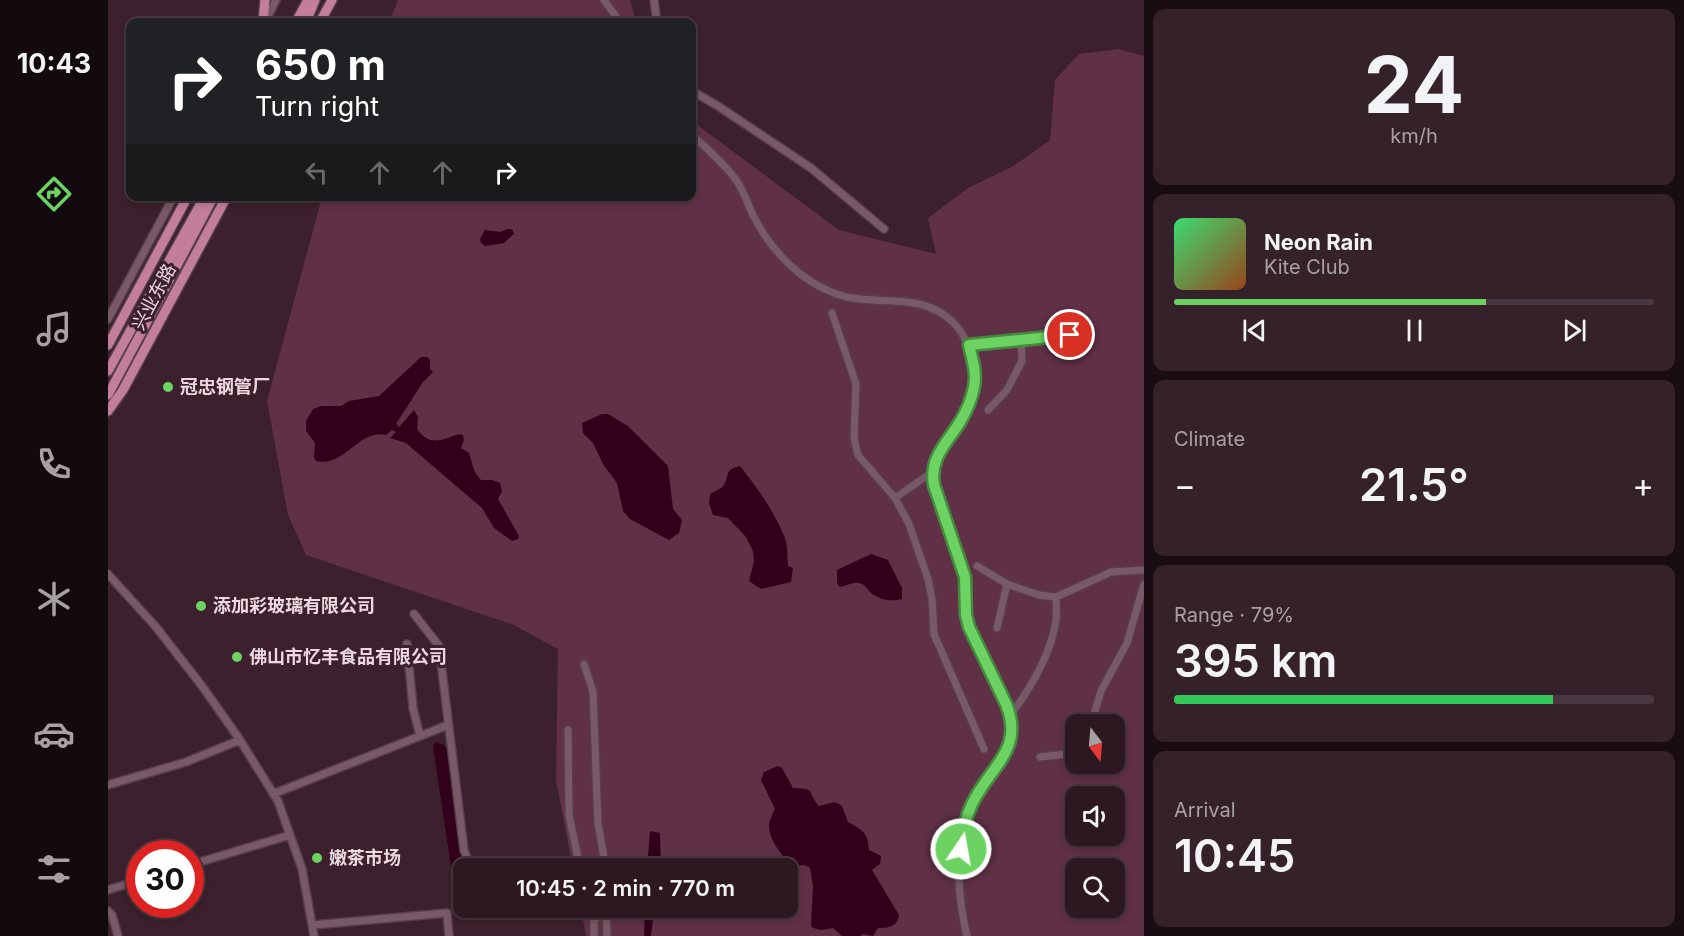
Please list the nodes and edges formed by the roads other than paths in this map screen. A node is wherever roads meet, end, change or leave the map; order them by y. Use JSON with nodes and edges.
{"nodes":[{"id":1,"x":265,"y":0,"type":"edge"},
{"id":2,"x":276,"y":0,"type":"edge"},
{"id":3,"x":308,"y":0,"type":"edge"},
{"id":4,"x":315,"y":0,"type":"edge"},
{"id":5,"x":332,"y":0,"type":"edge"},
{"id":6,"x":604,"y":0,"type":"edge"},
{"id":7,"x":654,"y":0,"type":"edge"},
{"id":8,"x":264,"y":18,"type":"edge"},
{"id":9,"x":266,"y":18,"type":"edge"},
{"id":10,"x":298,"y":18,"type":"edge"},
{"id":11,"x":308,"y":18,"type":"edge"},
{"id":12,"x":323,"y":18,"type":"edge"},
{"id":13,"x":617,"y":18,"type":"edge"},
{"id":14,"x":656,"y":18,"type":"edge"},
{"id":15,"x":696,"y":93,"type":"edge"},
{"id":16,"x":696,"y":139,"type":"edge"},
{"id":17,"x":171,"y":201,"type":"edge"},
{"id":18,"x":185,"y":201,"type":"edge"},
{"id":19,"x":202,"y":201,"type":"edge"},
{"id":20,"x":211,"y":201,"type":"edge"},
{"id":21,"x":224,"y":201,"type":"edge"},
{"id":22,"x":884,"y":229,"type":"dead end"},
{"id":23,"x":832,"y":313,"type":"dead end"},
{"id":24,"x":108,"y":319,"type":"edge"},
{"id":25,"x":1070,"y":335,"type":"dead end"},
{"id":26,"x":1021,"y":339,"type":"junction"},
{"id":27,"x":108,"y":345,"type":"edge"},
{"id":28,"x":969,"y":345,"type":"junction"},
{"id":29,"x":108,"y":371,"type":"edge"},
{"id":30,"x":108,"y":395,"type":"edge"},
{"id":31,"x":988,"y":410,"type":"dead end"},
{"id":32,"x":108,"y":411,"type":"edge"},
{"id":33,"x":932,"y":473,"type":"junction"},
{"id":34,"x":895,"y":498,"type":"junction"},
{"id":35,"x":976,"y":566,"type":"dead end"},
{"id":36,"x":1144,"y":570,"type":"edge"},
{"id":37,"x":108,"y":574,"type":"edge"},
{"id":38,"x":1007,"y":584,"type":"junction"},
{"id":39,"x":1144,"y":584,"type":"edge"},
{"id":40,"x":1056,"y":597,"type":"junction"},
{"id":41,"x":414,"y":614,"type":"dead end"},
{"id":42,"x":997,"y":628,"type":"dead end"},
{"id":43,"x":407,"y":644,"type":"dead end"},
{"id":44,"x":584,"y":664,"type":"dead end"},
{"id":45,"x":1011,"y":714,"type":"junction"},
{"id":46,"x":1094,"y":714,"type":"edge"},
{"id":47,"x":448,"y":725,"type":"junction"},
{"id":48,"x":568,"y":730,"type":"dead end"},
{"id":49,"x":420,"y":736,"type":"junction"},
{"id":50,"x":240,"y":740,"type":"junction"},
{"id":51,"x":984,"y":749,"type":"dead end"},
{"id":52,"x":1065,"y":754,"type":"edge"},
{"id":53,"x":1040,"y":757,"type":"dead end"},
{"id":54,"x":108,"y":785,"type":"edge"},
{"id":55,"x":273,"y":794,"type":"junction"},
{"id":56,"x":290,"y":835,"type":"junction"},
{"id":57,"x":467,"y":858,"type":"edge"},
{"id":58,"x":578,"y":858,"type":"edge"},
{"id":59,"x":604,"y":858,"type":"edge"},
{"id":60,"x":204,"y":861,"type":"edge"},
{"id":61,"x":126,"y":884,"type":"edge"},
{"id":62,"x":108,"y":890,"type":"edge"},
{"id":63,"x":108,"y":911,"type":"edge"},
{"id":64,"x":594,"y":918,"type":"edge"},
{"id":65,"x":605,"y":918,"type":"edge"},
{"id":66,"x":313,"y":925,"type":"junction"},
{"id":67,"x":118,"y":936,"type":"edge"},
{"id":68,"x":314,"y":936,"type":"edge"},
{"id":69,"x":449,"y":936,"type":"edge"},
{"id":70,"x":594,"y":936,"type":"edge"},
{"id":71,"x":607,"y":936,"type":"edge"},
{"id":72,"x":967,"y":936,"type":"edge"}],
"edges":[{"from":1,"to":8,"type":"main road"},
{"from":2,"to":9,"type":"street"},
{"from":3,"to":10,"type":"main road"},
{"from":4,"to":11,"type":"main road"},
{"from":5,"to":12,"type":"main road"},
{"from":6,"to":13,"type":"street"},
{"from":7,"to":14,"type":"street"},
{"from":15,"to":22,"type":"street"},
{"from":16,"to":28,"type":"street"},
{"from":17,"to":24,"type":"street"},
{"from":18,"to":27,"type":"main road"},
{"from":19,"to":29,"type":"main road","name":"兴业东路"},
{"from":20,"to":30,"type":"main road"},
{"from":21,"to":32,"type":"main road","name":"兴业东路"},
{"from":23,"to":34,"type":"street"},
{"from":25,"to":26,"type":"street"},
{"from":26,"to":28,"type":"street"},
{"from":26,"to":31,"type":"street"},
{"from":28,"to":33,"type":"street"},
{"from":33,"to":34,"type":"street"},
{"from":33,"to":45,"type":"street"},
{"from":34,"to":51,"type":"street"},
{"from":35,"to":38,"type":"street"},
{"from":36,"to":40,"type":"street"},
{"from":37,"to":50,"type":"street"},
{"from":38,"to":40,"type":"street"},
{"from":38,"to":42,"type":"street"},
{"from":39,"to":46,"type":"street"},
{"from":40,"to":45,"type":"street"},
{"from":41,"to":47,"type":"street"},
{"from":43,"to":49,"type":"street"},
{"from":44,"to":59,"type":"street"},
{"from":45,"to":72,"type":"street"},
{"from":47,"to":49,"type":"street"},
{"from":47,"to":57,"type":"street"},
{"from":48,"to":58,"type":"street"},
{"from":49,"to":55,"type":"street"},
{"from":50,"to":54,"type":"street"},
{"from":50,"to":55,"type":"street"},
{"from":52,"to":53,"type":"street"},
{"from":55,"to":56,"type":"street"},
{"from":56,"to":60,"type":"street"},
{"from":56,"to":66,"type":"street"},
{"from":61,"to":62,"type":"street"},
{"from":63,"to":67,"type":"street"},
{"from":64,"to":70,"type":"street"},
{"from":65,"to":71,"type":"street"},
{"from":66,"to":68,"type":"street"},
{"from":66,"to":69,"type":"street"}]}
